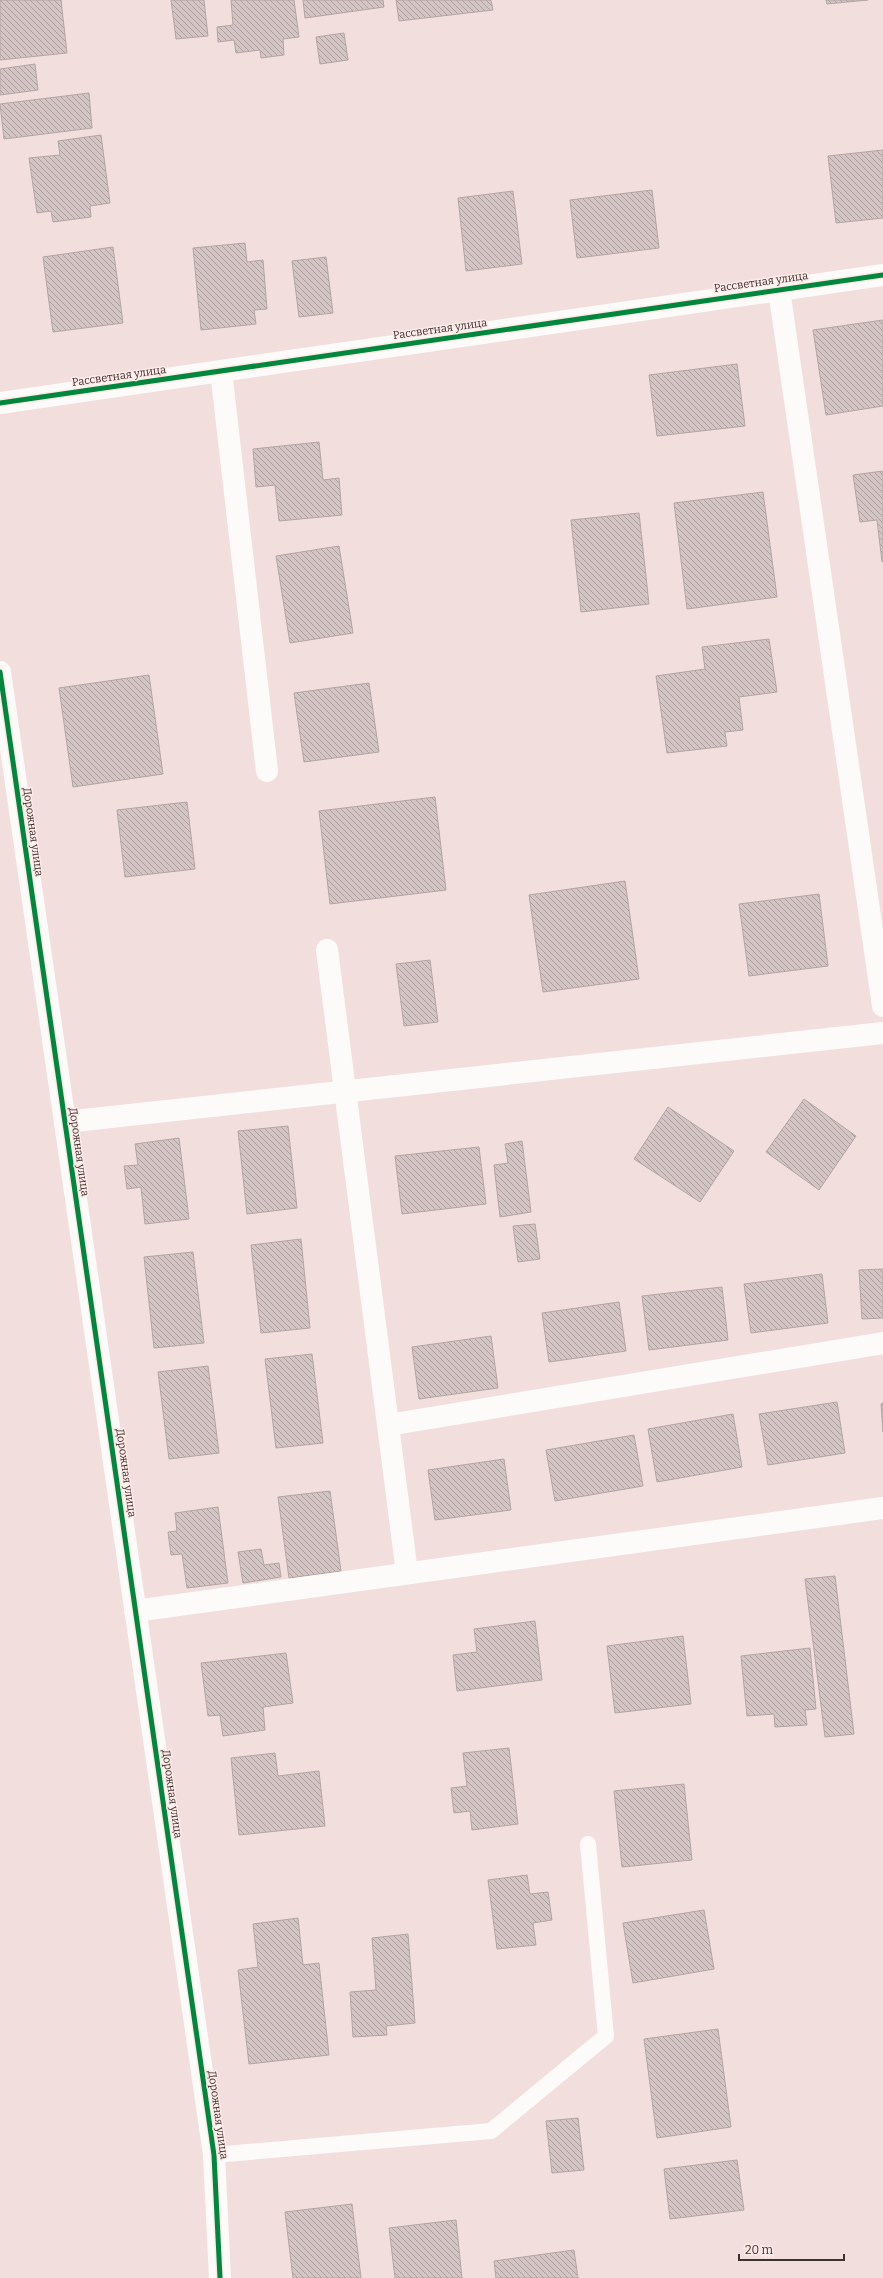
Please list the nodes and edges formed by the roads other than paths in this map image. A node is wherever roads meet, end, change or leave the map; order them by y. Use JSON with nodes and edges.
{"nodes":[{"id":1,"x":883,"y":275,"type":"edge"},
{"id":2,"x":779,"y":290,"type":"junction"},
{"id":3,"x":221,"y":371,"type":"junction"},
{"id":4,"x":0,"y":403,"type":"edge"},
{"id":5,"x":0,"y":672,"type":"edge"},
{"id":6,"x":267,"y":771,"type":"dead end"},
{"id":7,"x":326,"y":950,"type":"dead end"},
{"id":8,"x":883,"y":1006,"type":"edge"},
{"id":9,"x":883,"y":1033,"type":"edge"},
{"id":10,"x":346,"y":1092,"type":"junction"},
{"id":11,"x":65,"y":1122,"type":"junction"},
{"id":12,"x":883,"y":1343,"type":"edge"},
{"id":13,"x":388,"y":1425,"type":"junction"},
{"id":14,"x":883,"y":1508,"type":"edge"},
{"id":15,"x":407,"y":1573,"type":"junction"},
{"id":16,"x":135,"y":1611,"type":"junction"},
{"id":17,"x":588,"y":1844,"type":"dead end"},
{"id":18,"x":214,"y":2155,"type":"junction"},
{"id":19,"x":220,"y":2278,"type":"edge"}],
"edges":[{"from":1,"to":2,"type":"street","name":"Рассветная улица"},
{"from":2,"to":3,"type":"street","name":"Рассветная улица"},
{"from":2,"to":8,"type":"street"},
{"from":3,"to":4,"type":"street","name":"Рассветная улица"},
{"from":3,"to":6,"type":"street"},
{"from":5,"to":11,"type":"street","name":"Дорожная улица"},
{"from":7,"to":10,"type":"street"},
{"from":9,"to":10,"type":"street"},
{"from":10,"to":11,"type":"street"},
{"from":10,"to":13,"type":"street"},
{"from":11,"to":16,"type":"street","name":"Дорожная улица"},
{"from":12,"to":13,"type":"street"},
{"from":13,"to":15,"type":"street"},
{"from":14,"to":15,"type":"street"},
{"from":15,"to":16,"type":"street"},
{"from":16,"to":18,"type":"street","name":"Дорожная улица"},
{"from":17,"to":18,"type":"lane"},
{"from":18,"to":19,"type":"street","name":"Дорожная улица"}]}
